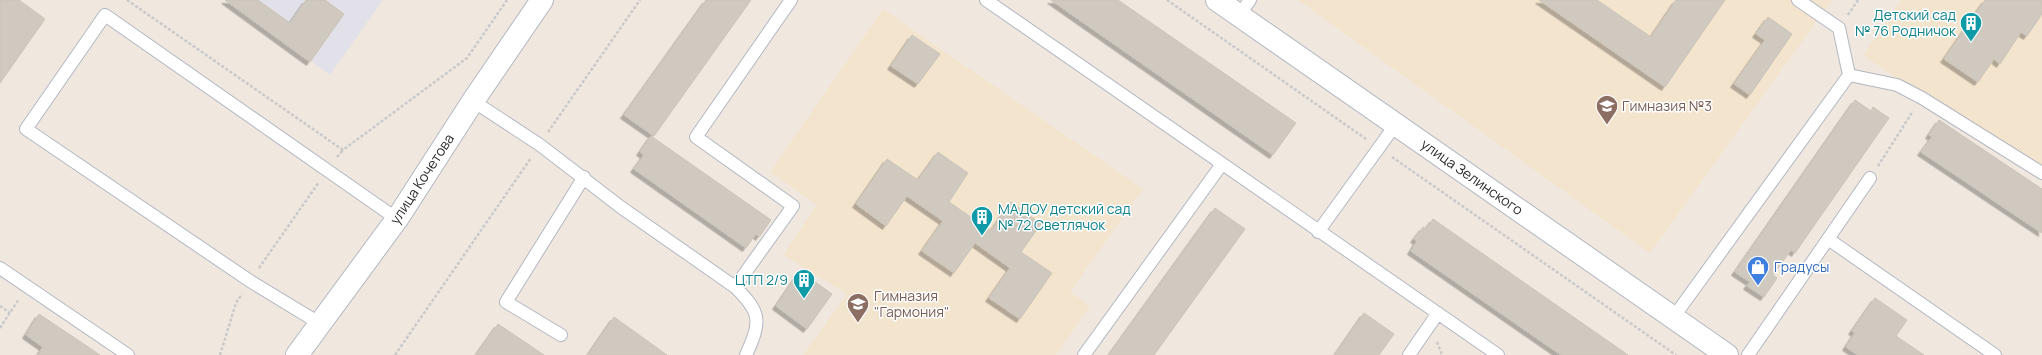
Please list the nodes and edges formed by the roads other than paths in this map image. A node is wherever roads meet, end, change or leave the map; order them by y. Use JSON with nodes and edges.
{"nodes":[{"id":1,"x":542,"y":0,"type":"edge"},
{"id":2,"x":791,"y":0,"type":"edge"},
{"id":3,"x":986,"y":0,"type":"edge"},
{"id":4,"x":1217,"y":0,"type":"edge"},
{"id":5,"x":1798,"y":0,"type":"edge"},
{"id":6,"x":1245,"y":8,"type":"edge"},
{"id":7,"x":1849,"y":75,"type":"junction"},
{"id":8,"x":473,"y":101,"type":"junction"},
{"id":9,"x":1396,"y":124,"type":"junction"},
{"id":10,"x":1222,"y":164,"type":"junction"},
{"id":11,"x":2042,"y":174,"type":"edge"},
{"id":12,"x":584,"y":177,"type":"junction"},
{"id":13,"x":1870,"y":178,"type":"road end"},
{"id":14,"x":396,"y":219,"type":"junction"},
{"id":15,"x":1318,"y":232,"type":"junction"},
{"id":16,"x":1828,"y":239,"type":"junction"},
{"id":17,"x":0,"y":268,"type":"edge"},
{"id":18,"x":735,"y":287,"type":"junction"},
{"id":19,"x":1438,"y":313,"type":"junction"},
{"id":20,"x":1673,"y":318,"type":"junction"},
{"id":21,"x":319,"y":323,"type":"junction"},
{"id":22,"x":561,"y":335,"type":"dead end"},
{"id":23,"x":122,"y":353,"type":"edge"},
{"id":24,"x":296,"y":355,"type":"edge"},
{"id":25,"x":746,"y":355,"type":"edge"},
{"id":26,"x":1084,"y":355,"type":"edge"},
{"id":27,"x":1409,"y":355,"type":"edge"},
{"id":28,"x":1498,"y":355,"type":"edge"},
{"id":29,"x":1727,"y":355,"type":"edge"},
{"id":30,"x":1748,"y":355,"type":"edge"},
{"id":31,"x":1995,"y":355,"type":"edge"}],
"edges":[{"from":1,"to":8,"type":"street","name":"улица Кочетова"},
{"from":2,"to":18,"type":"lane"},
{"from":3,"to":10,"type":"lane"},
{"from":4,"to":6,"type":"street","name":"улица Зелинского"},
{"from":5,"to":7,"type":"lane"},
{"from":6,"to":9,"type":"street","name":"улица Зелинского"},
{"from":7,"to":11,"type":"lane"},
{"from":7,"to":20,"type":"lane"},
{"from":8,"to":12,"type":"lane"},
{"from":8,"to":14,"type":"street","name":"улица Кочетова"},
{"from":9,"to":15,"type":"lane"},
{"from":9,"to":20,"type":"street","name":"улица Зелинского"},
{"from":10,"to":15,"type":"lane"},
{"from":10,"to":26,"type":"lane"},
{"from":12,"to":18,"type":"lane"},
{"from":12,"to":22,"type":"lane"},
{"from":13,"to":16,"type":"lane"},
{"from":14,"to":21,"type":"street","name":"улица Кочетова"},
{"from":14,"to":21,"type":"lane"},
{"from":15,"to":19,"type":"lane"},
{"from":16,"to":30,"type":"lane"},
{"from":16,"to":31,"type":"lane"},
{"from":17,"to":23,"type":"lane"},
{"from":18,"to":25,"type":"lane"},
{"from":19,"to":27,"type":"lane"},
{"from":19,"to":28,"type":"lane"},
{"from":20,"to":29,"type":"street","name":"улица Зелинского"},
{"from":21,"to":24,"type":"street","name":"улица Кочетова"}]}
